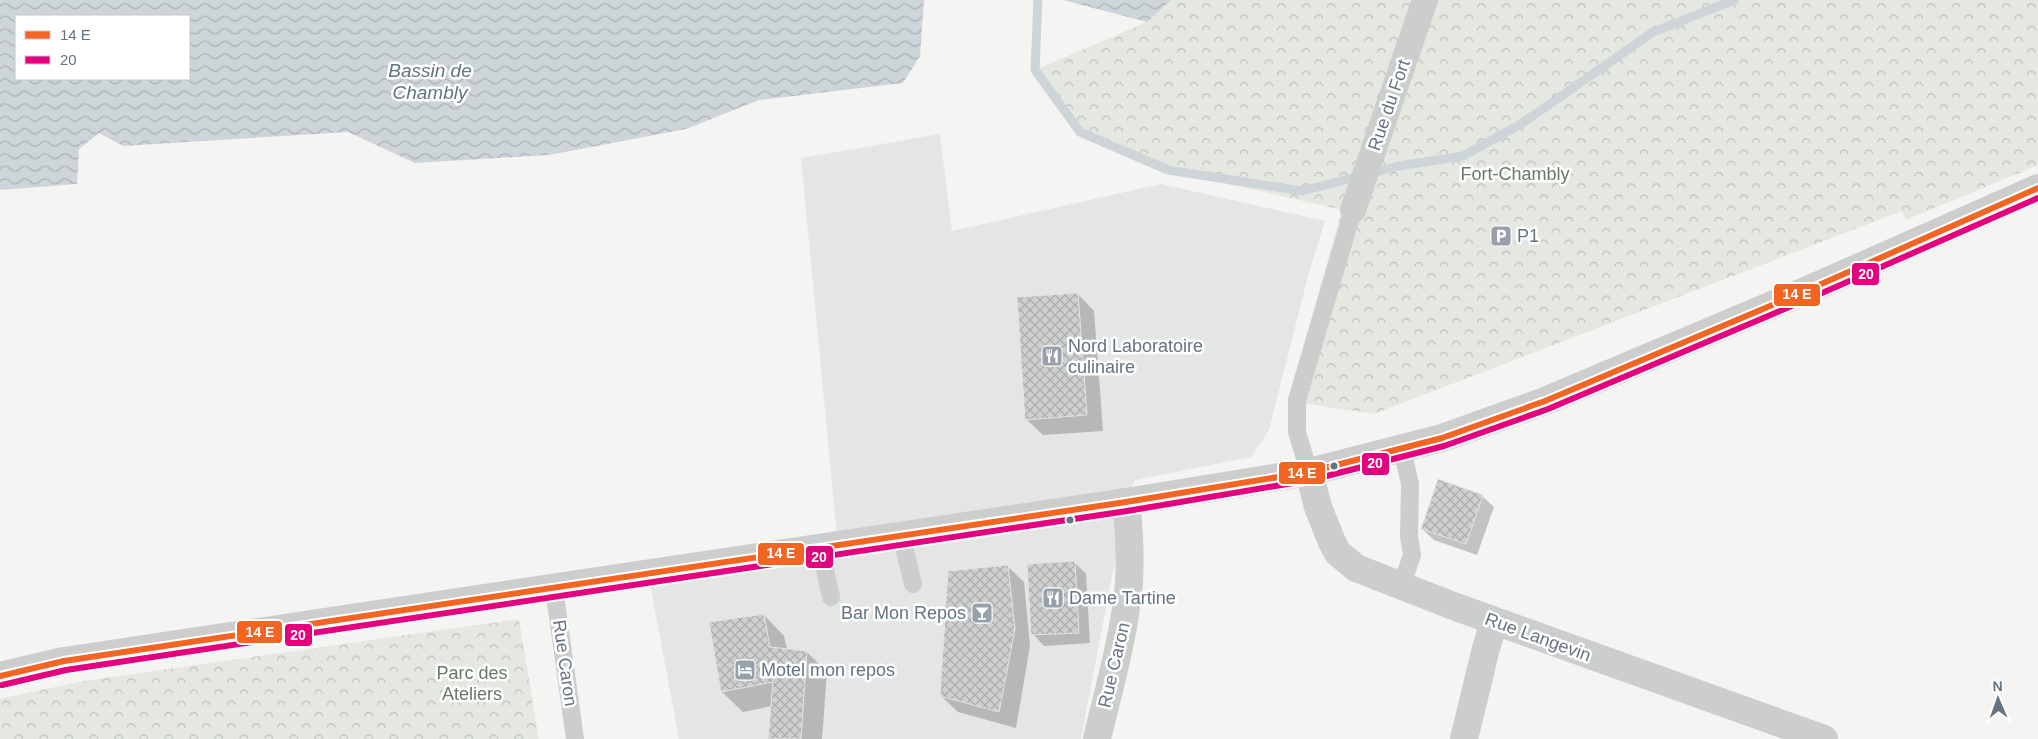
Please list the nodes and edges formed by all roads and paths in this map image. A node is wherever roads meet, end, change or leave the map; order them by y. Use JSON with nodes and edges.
{"nodes":[{"id":1,"x":1425,"y":0,"type":"edge"},
{"id":2,"x":2038,"y":188,"type":"edge"},
{"id":3,"x":1353,"y":210,"type":"joint"},
{"id":4,"x":1402,"y":449,"type":"junction"},
{"id":5,"x":1309,"y":472,"type":"junction"},
{"id":6,"x":1126,"y":502,"type":"junction"},
{"id":7,"x":901,"y":535,"type":"junction"},
{"id":8,"x":820,"y":547,"type":"junction"},
{"id":9,"x":913,"y":584,"type":"dead end"},
{"id":10,"x":1401,"y":587,"type":"junction"},
{"id":11,"x":554,"y":588,"type":"junction"},
{"id":12,"x":831,"y":596,"type":"dead end"},
{"id":13,"x":1494,"y":621,"type":"junction"},
{"id":14,"x":0,"y":676,"type":"edge"},
{"id":15,"x":575,"y":739,"type":"edge"},
{"id":16,"x":1097,"y":739,"type":"edge"},
{"id":17,"x":1464,"y":739,"type":"edge"},
{"id":18,"x":1824,"y":739,"type":"edge"}],
"edges":[{"from":1,"to":3,"type":"street","name":"Rue du Fort"},
{"from":2,"to":4,"type":"street"},
{"from":3,"to":5,"type":"lane"},
{"from":4,"to":5,"type":"street"},
{"from":4,"to":10,"type":"lane"},
{"from":5,"to":6,"type":"street"},
{"from":5,"to":10,"type":"street","name":"Rue Langevin"},
{"from":6,"to":7,"type":"street"},
{"from":6,"to":16,"type":"street","name":"Rue Caron"},
{"from":7,"to":8,"type":"street"},
{"from":7,"to":9,"type":"lane"},
{"from":8,"to":11,"type":"street"},
{"from":8,"to":12,"type":"lane"},
{"from":10,"to":13,"type":"street","name":"Rue Langevin"},
{"from":11,"to":14,"type":"street"},
{"from":11,"to":15,"type":"lane","name":"Rue Caron"},
{"from":13,"to":17,"type":"street"},
{"from":13,"to":18,"type":"street","name":"Rue Langevin"}]}
